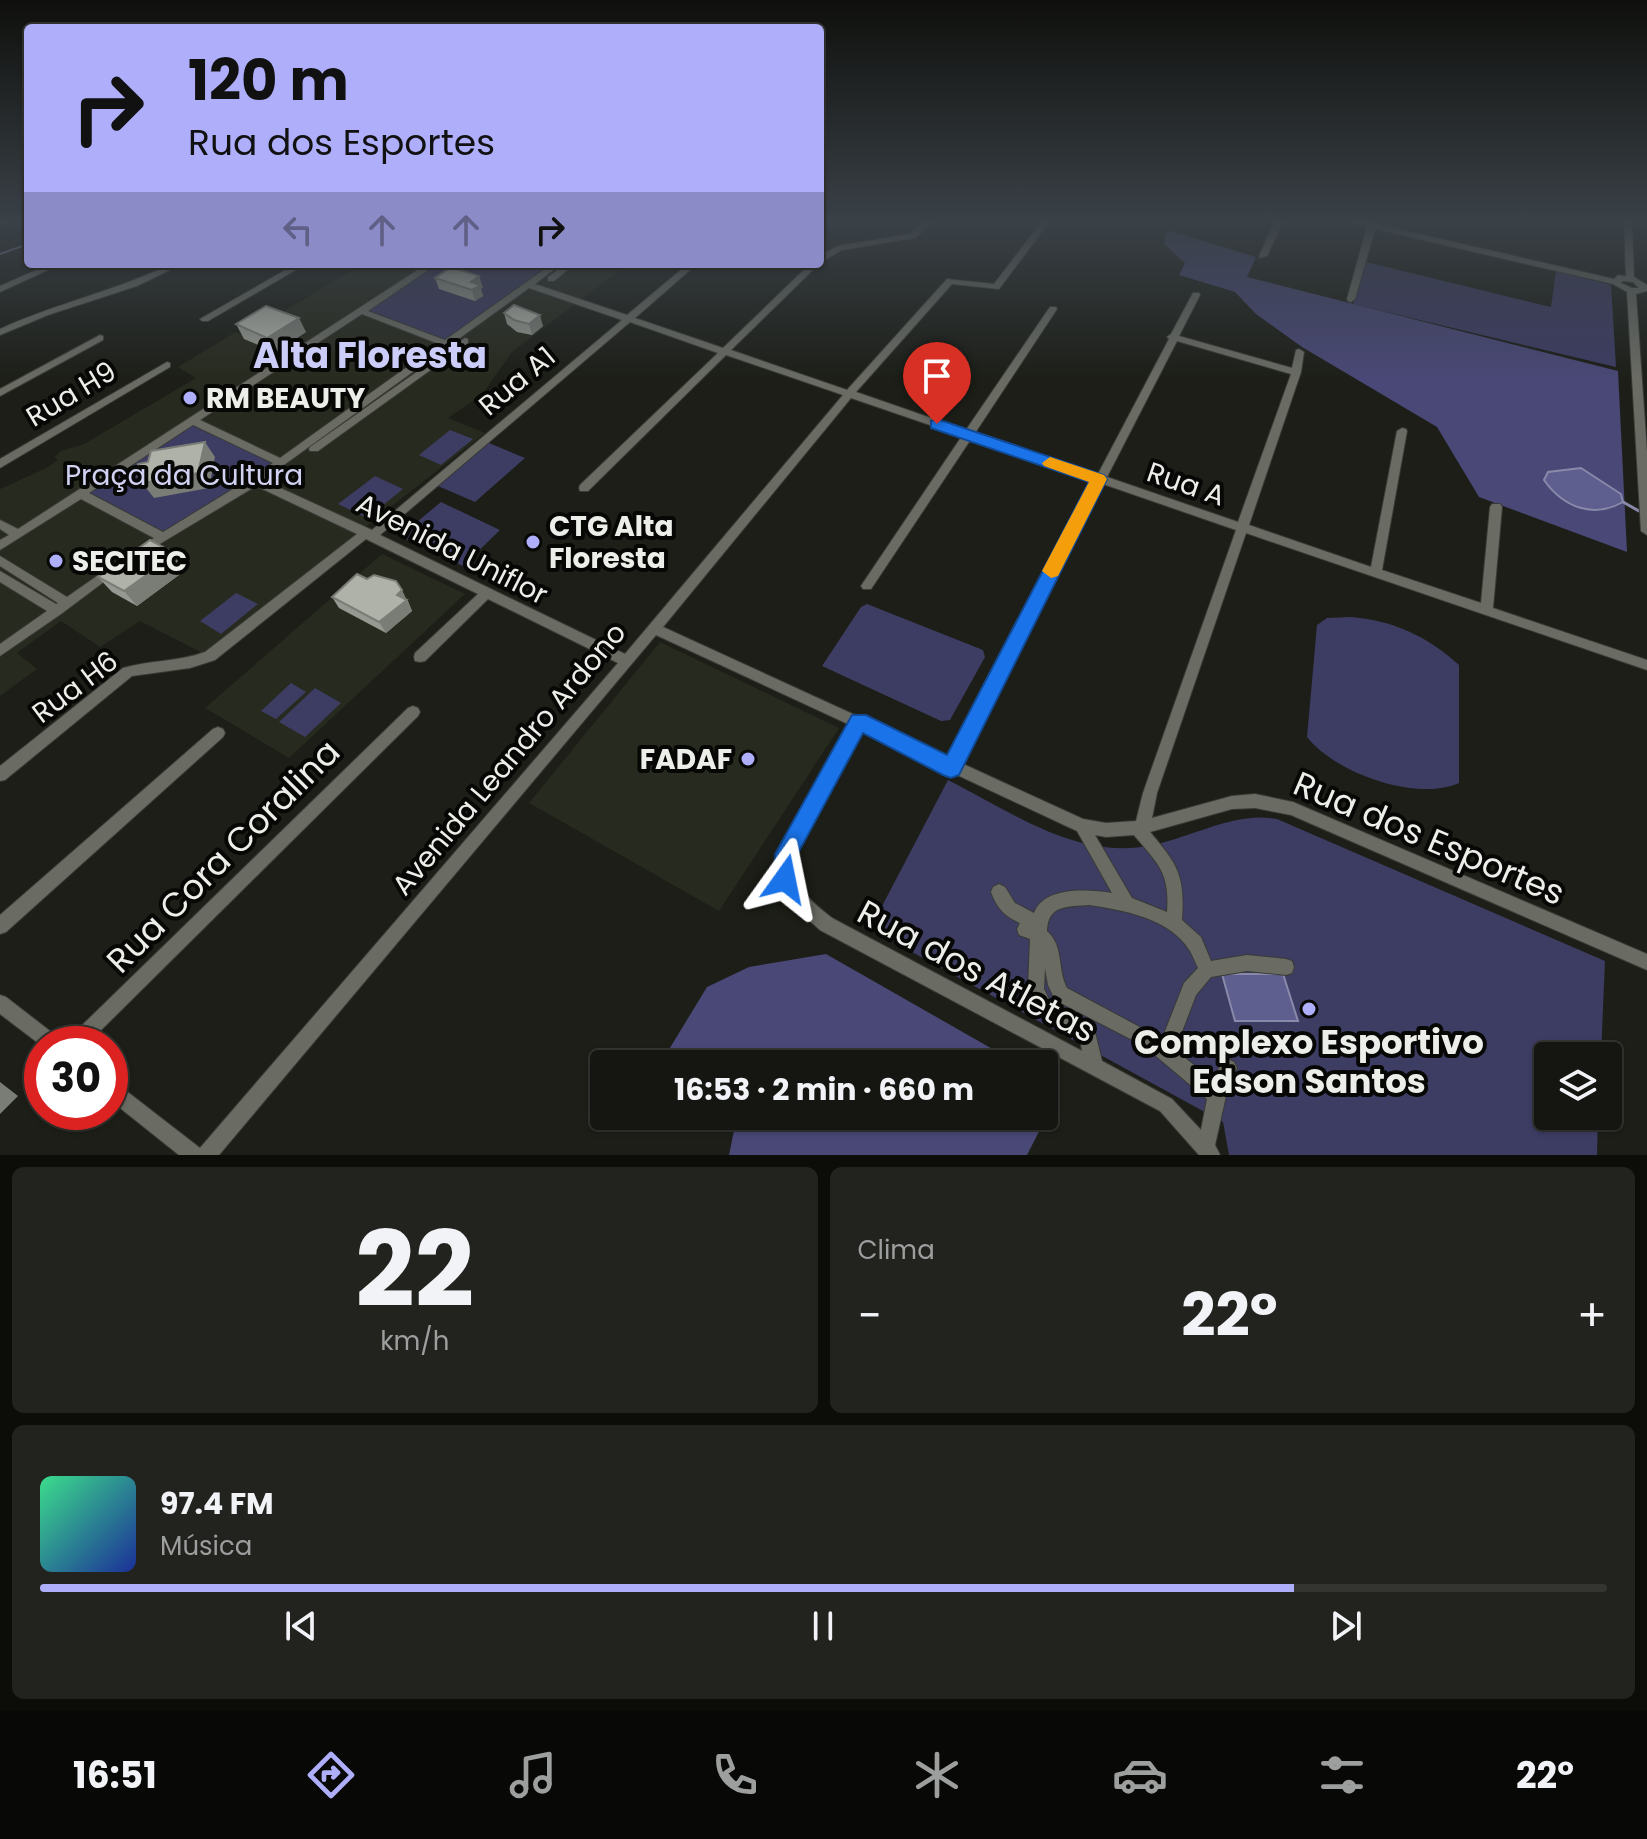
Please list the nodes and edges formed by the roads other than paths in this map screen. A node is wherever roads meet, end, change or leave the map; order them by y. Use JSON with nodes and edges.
{"nodes":[{"id":1,"x":32,"y":275,"type":"edge"},
{"id":2,"x":155,"y":275,"type":"edge"},
{"id":3,"x":283,"y":275,"type":"edge"},
{"id":4,"x":401,"y":275,"type":"edge"},
{"id":5,"x":416,"y":275,"type":"edge"},
{"id":6,"x":546,"y":275,"type":"edge"},
{"id":7,"x":553,"y":275,"type":"edge"},
{"id":8,"x":680,"y":275,"type":"edge"},
{"id":9,"x":803,"y":275,"type":"edge"},
{"id":10,"x":1005,"y":275,"type":"edge"},
{"id":11,"x":1358,"y":275,"type":"edge"},
{"id":12,"x":1586,"y":275,"type":"edge"},
{"id":13,"x":1630,"y":275,"type":"edge"},
{"id":14,"x":1630,"y":278,"type":"junction"},
{"id":15,"x":1616,"y":282,"type":"junction"},
{"id":16,"x":534,"y":286,"type":"junction"},
{"id":17,"x":1646,"y":288,"type":"edge"},
{"id":18,"x":0,"y":289,"type":"edge"},
{"id":19,"x":1631,"y":291,"type":"junction"},
{"id":20,"x":1196,"y":295,"type":"dead end"},
{"id":21,"x":1351,"y":299,"type":"dead end"},
{"id":22,"x":1053,"y":309,"type":"dead end"},
{"id":23,"x":361,"y":311,"type":"junction"},
{"id":24,"x":205,"y":319,"type":"dead end"},
{"id":25,"x":627,"y":319,"type":"junction"},
{"id":26,"x":0,"y":332,"type":"edge"},
{"id":27,"x":1172,"y":337,"type":"junction"},
{"id":28,"x":100,"y":338,"type":"dead end"},
{"id":29,"x":446,"y":344,"type":"junction"},
{"id":30,"x":722,"y":352,"type":"junction"},
{"id":31,"x":1299,"y":352,"type":"dead end"},
{"id":32,"x":167,"y":365,"type":"dead end"},
{"id":33,"x":1296,"y":372,"type":"junction"},
{"id":34,"x":0,"y":393,"type":"edge"},
{"id":35,"x":849,"y":394,"type":"junction"},
{"id":36,"x":191,"y":420,"type":"junction"},
{"id":37,"x":1402,"y":431,"type":"dead end"},
{"id":38,"x":966,"y":434,"type":"junction"},
{"id":39,"x":314,"y":449,"type":"dead end"},
{"id":40,"x":280,"y":462,"type":"junction"},
{"id":41,"x":0,"y":464,"type":"edge"},
{"id":42,"x":1099,"y":479,"type":"junction"},
{"id":43,"x":255,"y":481,"type":"junction"},
{"id":44,"x":584,"y":488,"type":"dead end"},
{"id":45,"x":79,"y":493,"type":"junction"},
{"id":46,"x":1496,"y":507,"type":"dead end"},
{"id":47,"x":1240,"y":528,"type":"junction"},
{"id":48,"x":9,"y":529,"type":"edge"},
{"id":49,"x":1647,"y":531,"type":"edge"},
{"id":50,"x":370,"y":533,"type":"junction"},
{"id":51,"x":162,"y":537,"type":"junction"},
{"id":52,"x":0,"y":546,"type":"edge"},
{"id":53,"x":131,"y":558,"type":"edge"},
{"id":54,"x":0,"y":560,"type":"edge"},
{"id":55,"x":119,"y":567,"type":"edge"},
{"id":56,"x":1376,"y":573,"type":"junction"},
{"id":57,"x":0,"y":576,"type":"edge"},
{"id":58,"x":33,"y":580,"type":"junction"},
{"id":59,"x":867,"y":586,"type":"dead end"},
{"id":60,"x":20,"y":588,"type":"junction"},
{"id":61,"x":485,"y":594,"type":"junction"},
{"id":62,"x":62,"y":607,"type":"junction"},
{"id":63,"x":1486,"y":611,"type":"junction"},
{"id":64,"x":653,"y":628,"type":"junction"},
{"id":65,"x":0,"y":651,"type":"edge"},
{"id":66,"x":420,"y":657,"type":"dead end"},
{"id":67,"x":627,"y":661,"type":"junction"},
{"id":68,"x":189,"y":665,"type":"joint"},
{"id":69,"x":1647,"y":665,"type":"edge"},
{"id":70,"x":413,"y":712,"type":"dead end"},
{"id":71,"x":859,"y":721,"type":"junction"},
{"id":72,"x":218,"y":733,"type":"dead end"},
{"id":73,"x":951,"y":768,"type":"junction"},
{"id":74,"x":0,"y":775,"type":"edge"},
{"id":75,"x":1082,"y":826,"type":"junction"},
{"id":76,"x":1140,"y":829,"type":"junction"},
{"id":77,"x":999,"y":892,"type":"dead end"},
{"id":78,"x":1126,"y":903,"type":"junction"},
{"id":79,"x":1174,"y":923,"type":"junction"},
{"id":80,"x":0,"y":926,"type":"edge"},
{"id":81,"x":1034,"y":928,"type":"junction"},
{"id":82,"x":1647,"y":962,"type":"edge"},
{"id":83,"x":1286,"y":967,"type":"dead end"},
{"id":84,"x":1207,"y":970,"type":"junction"},
{"id":85,"x":0,"y":1003,"type":"edge"},
{"id":86,"x":30,"y":1026,"type":"edge"},
{"id":87,"x":93,"y":1026,"type":"edge"},
{"id":88,"x":1166,"y":1051,"type":"junction"},
{"id":89,"x":1094,"y":1067,"type":"junction"},
{"id":90,"x":1228,"y":1068,"type":"dead end"},
{"id":91,"x":1217,"y":1095,"type":"junction"},
{"id":92,"x":128,"y":1103,"type":"edge"},
{"id":93,"x":1208,"y":1151,"type":"edge"},
{"id":94,"x":194,"y":1155,"type":"edge"},
{"id":95,"x":207,"y":1155,"type":"edge"}],
"edges":[{"from":1,"to":18,"type":"street"},
{"from":2,"to":26,"type":"street"},
{"from":3,"to":24,"type":"street"},
{"from":4,"to":48,"type":"street"},
{"from":5,"to":23,"type":"street"},
{"from":6,"to":16,"type":"street"},
{"from":7,"to":16,"type":"street"},
{"from":8,"to":25,"type":"street","name":"Rua A1"},
{"from":9,"to":30,"type":"street"},
{"from":10,"to":35,"type":"street","name":"Avenida Leandro Ardono"},
{"from":11,"to":21,"type":"street"},
{"from":12,"to":15,"type":"street"},
{"from":13,"to":14,"type":"street"},
{"from":14,"to":15,"type":"street"},
{"from":14,"to":17,"type":"street"},
{"from":15,"to":19,"type":"street"},
{"from":16,"to":25,"type":"street","name":"Rua A"},
{"from":16,"to":29,"type":"street"},
{"from":16,"to":39,"type":"street"},
{"from":17,"to":19,"type":"street"},
{"from":19,"to":49,"type":"street"},
{"from":20,"to":27,"type":"street"},
{"from":22,"to":38,"type":"street"},
{"from":23,"to":29,"type":"street"},
{"from":23,"to":36,"type":"street"},
{"from":25,"to":30,"type":"street","name":"Rua A"},
{"from":25,"to":50,"type":"street","name":"Rua A1"},
{"from":27,"to":33,"type":"street"},
{"from":27,"to":42,"type":"street"},
{"from":28,"to":34,"type":"street"},
{"from":29,"to":40,"type":"street"},
{"from":30,"to":35,"type":"street","name":"Rua A"},
{"from":30,"to":44,"type":"street"},
{"from":31,"to":33,"type":"street"},
{"from":32,"to":41,"type":"street","name":"Rua H9"},
{"from":33,"to":47,"type":"street"},
{"from":35,"to":38,"type":"street","name":"Rua A"},
{"from":35,"to":64,"type":"street","name":"Avenida Leandro Ardono"},
{"from":36,"to":40,"type":"street"},
{"from":36,"to":45,"type":"street"},
{"from":37,"to":56,"type":"street"},
{"from":38,"to":42,"type":"street","name":"Rua A"},
{"from":38,"to":59,"type":"street"},
{"from":40,"to":43,"type":"street"},
{"from":42,"to":47,"type":"street","name":"Rua A"},
{"from":42,"to":73,"type":"street"},
{"from":43,"to":50,"type":"street","name":"Avenida Uniflor"},
{"from":43,"to":51,"type":"street"},
{"from":45,"to":48,"type":"street"},
{"from":45,"to":51,"type":"street"},
{"from":46,"to":63,"type":"street"},
{"from":47,"to":56,"type":"street","name":"Rua A"},
{"from":47,"to":76,"type":"street"},
{"from":48,"to":52,"type":"street"},
{"from":50,"to":61,"type":"street","name":"Avenida Uniflor"},
{"from":50,"to":68,"type":"street","name":"Rua A1"},
{"from":51,"to":53,"type":"street"},
{"from":54,"to":58,"type":"street"},
{"from":55,"to":62,"type":"street"},
{"from":56,"to":63,"type":"street","name":"Rua A"},
{"from":57,"to":60,"type":"street"},
{"from":58,"to":60,"type":"street"},
{"from":58,"to":62,"type":"street"},
{"from":60,"to":62,"type":"street"},
{"from":61,"to":66,"type":"street"},
{"from":61,"to":67,"type":"street","name":"Avenida Uniflor"},
{"from":62,"to":65,"type":"street"},
{"from":63,"to":69,"type":"street","name":"Rua A"},
{"from":64,"to":67,"type":"street","name":"Avenida Leandro Ardono"},
{"from":64,"to":71,"type":"street","name":"Rua dos Esportes"},
{"from":67,"to":95,"type":"street","name":"Avenida Leandro Ardono"},
{"from":68,"to":74,"type":"street","name":"Rua H6"},
{"from":70,"to":87,"type":"street","name":"Rua Cora Coralina"},
{"from":71,"to":73,"type":"street","name":"Rua dos Esportes"},
{"from":71,"to":89,"type":"street","name":"Rua dos Atletas"},
{"from":72,"to":80,"type":"street"},
{"from":73,"to":75,"type":"street","name":"Rua dos Esportes"},
{"from":75,"to":76,"type":"street","name":"Rua dos Esportes"},
{"from":75,"to":78,"type":"street"},
{"from":76,"to":79,"type":"street"},
{"from":76,"to":82,"type":"street","name":"Rua dos Esportes"},
{"from":77,"to":81,"type":"street"},
{"from":78,"to":79,"type":"street"},
{"from":78,"to":81,"type":"street"},
{"from":79,"to":84,"type":"street"},
{"from":81,"to":88,"type":"street"},
{"from":81,"to":89,"type":"street"},
{"from":83,"to":84,"type":"street"},
{"from":84,"to":88,"type":"street"},
{"from":85,"to":86,"type":"street"},
{"from":88,"to":91,"type":"street"},
{"from":89,"to":93,"type":"street","name":"Rua dos Atletas"},
{"from":90,"to":91,"type":"street"},
{"from":91,"to":93,"type":"street"},
{"from":92,"to":94,"type":"street"}]}
